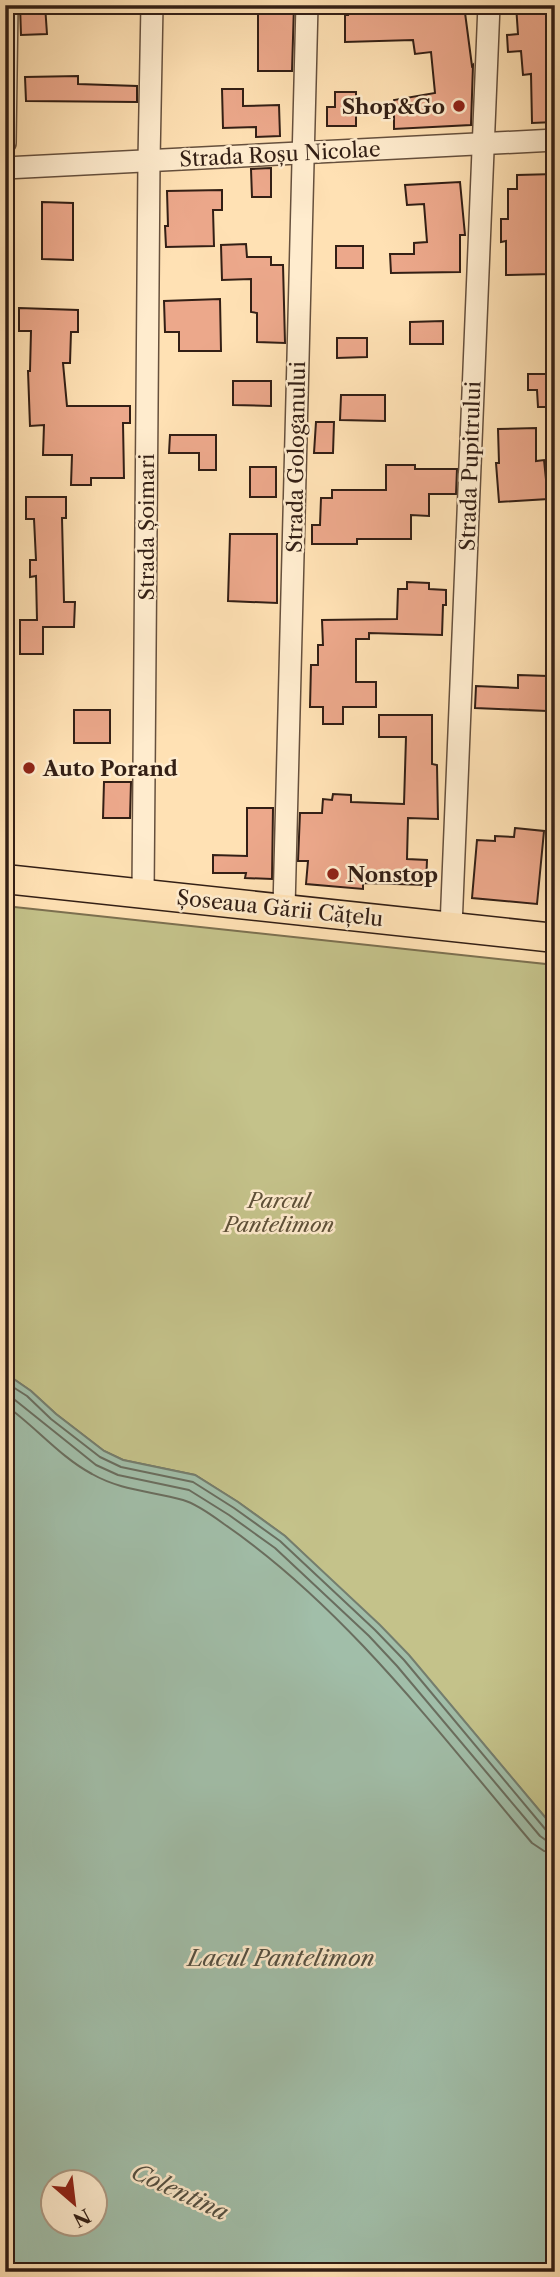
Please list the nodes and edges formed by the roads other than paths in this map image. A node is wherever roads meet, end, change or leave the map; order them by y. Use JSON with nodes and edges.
{"nodes":[{"id":1,"x":7,"y":5,"type":"edge"},
{"id":2,"x":152,"y":5,"type":"edge"},
{"id":3,"x":307,"y":5,"type":"edge"},
{"id":4,"x":489,"y":5,"type":"edge"},
{"id":5,"x":555,"y":140,"type":"edge"},
{"id":6,"x":5,"y":143,"type":"edge"},
{"id":7,"x":484,"y":143,"type":"junction"},
{"id":8,"x":303,"y":152,"type":"junction"},
{"id":9,"x":149,"y":160,"type":"junction"},
{"id":10,"x":5,"y":168,"type":"edge"},
{"id":11,"x":5,"y":878,"type":"edge"},
{"id":12,"x":144,"y":894,"type":"junction"},
{"id":13,"x":284,"y":908,"type":"junction"},
{"id":14,"x":451,"y":927,"type":"junction"},
{"id":15,"x":555,"y":938,"type":"edge"}],
"edges":[{"from":1,"to":6,"type":"street"},
{"from":2,"to":9,"type":"street","name":"Strada Șoimari"},
{"from":3,"to":8,"type":"street","name":"Strada Gologanului"},
{"from":4,"to":7,"type":"street","name":"Strada Pupitrului"},
{"from":5,"to":7,"type":"street","name":"Strada Roșu Nicolae"},
{"from":7,"to":8,"type":"street","name":"Strada Roșu Nicolae"},
{"from":7,"to":14,"type":"street","name":"Strada Pupitrului"},
{"from":8,"to":9,"type":"street","name":"Strada Roșu Nicolae"},
{"from":8,"to":13,"type":"street","name":"Strada Gologanului"},
{"from":9,"to":10,"type":"street","name":"Strada Roșu Nicolae"},
{"from":9,"to":12,"type":"street","name":"Strada Șoimari"},
{"from":11,"to":12,"type":"main road","name":"Șoseaua Gării Cățelu"},
{"from":12,"to":13,"type":"main road","name":"Șoseaua Gării Cățelu"},
{"from":13,"to":14,"type":"main road","name":"Șoseaua Gării Cățelu"},
{"from":14,"to":15,"type":"main road","name":"Șoseaua Gării Cățelu"}]}
